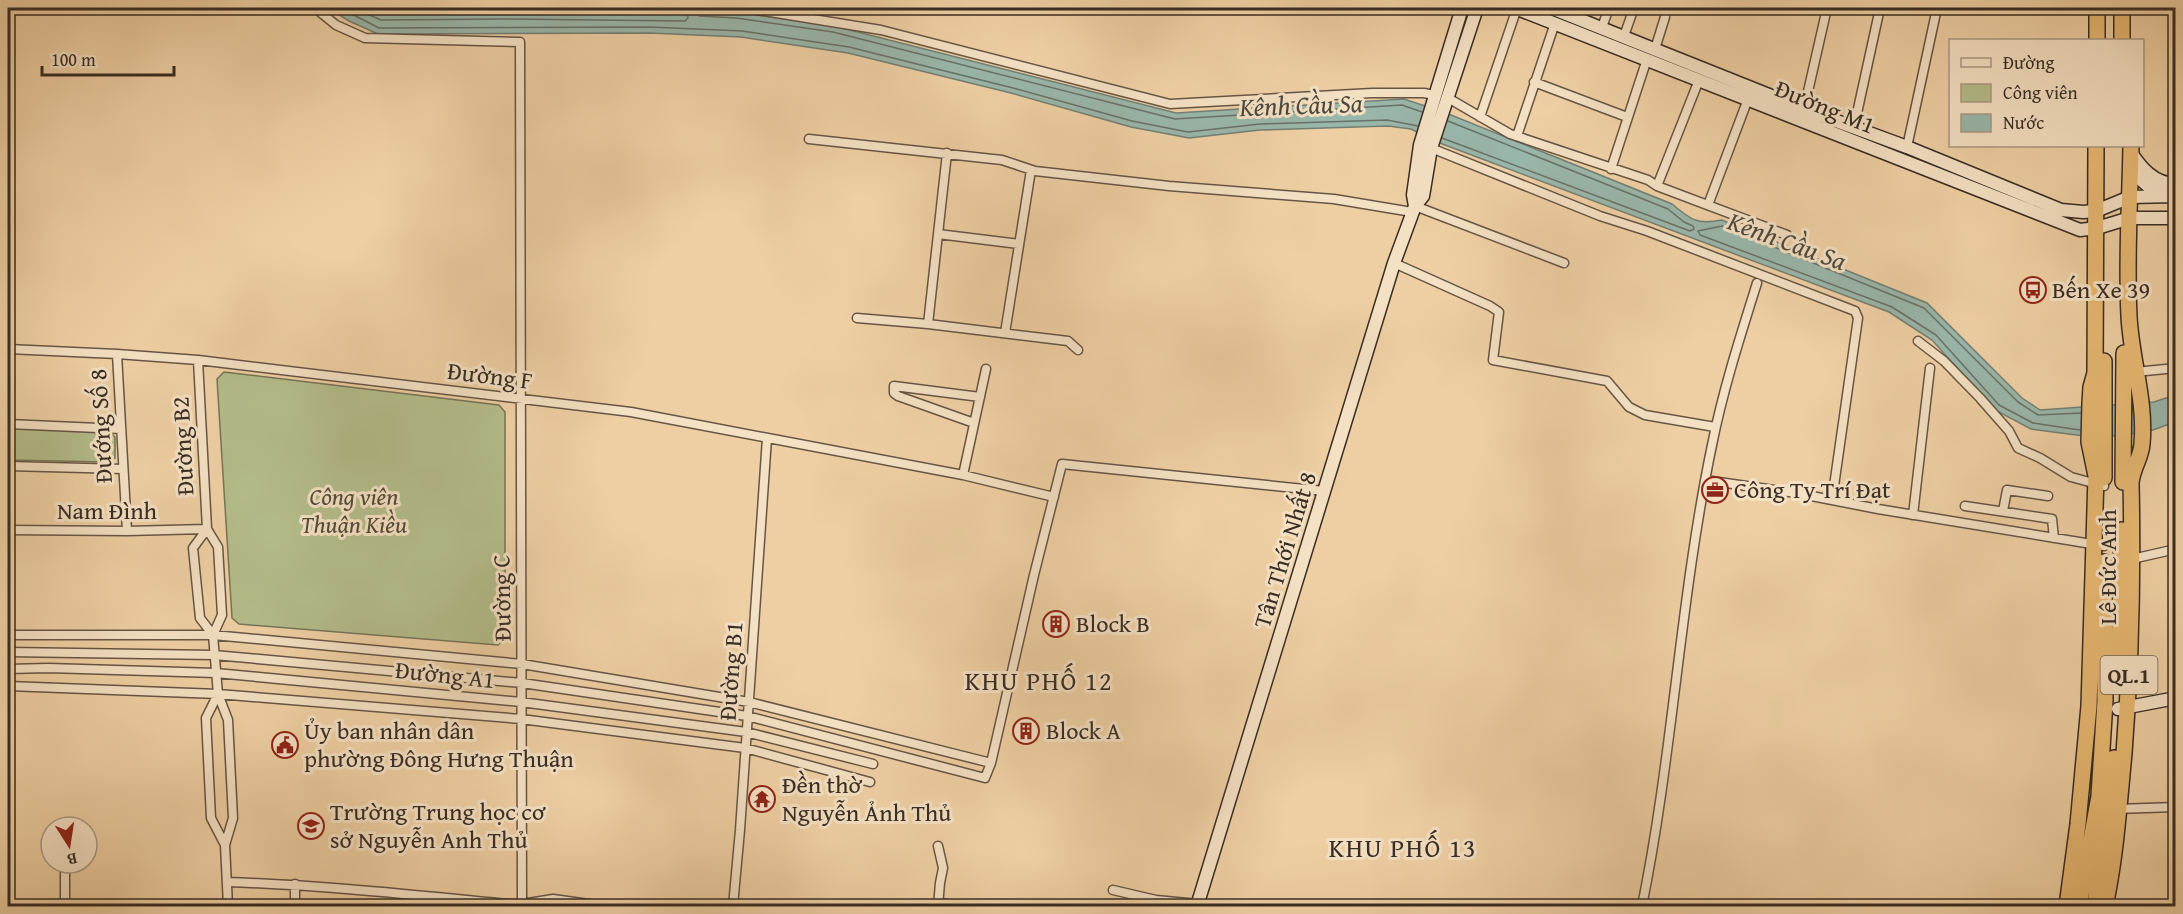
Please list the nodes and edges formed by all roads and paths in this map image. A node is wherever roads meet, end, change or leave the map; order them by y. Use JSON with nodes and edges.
{"nodes":[{"id":1,"x":315,"y":8,"type":"edge"},
{"id":2,"x":745,"y":8,"type":"edge"},
{"id":3,"x":1462,"y":8,"type":"edge"},
{"id":4,"x":1477,"y":8,"type":"edge"},
{"id":5,"x":1516,"y":8,"type":"edge"},
{"id":6,"x":1609,"y":8,"type":"edge"},
{"id":7,"x":1634,"y":8,"type":"edge"},
{"id":8,"x":1827,"y":8,"type":"edge"},
{"id":9,"x":1880,"y":8,"type":"edge"},
{"id":10,"x":1937,"y":8,"type":"edge"},
{"id":11,"x":2097,"y":8,"type":"edge"},
{"id":12,"x":2105,"y":8,"type":"edge"},
{"id":13,"x":2122,"y":8,"type":"edge"},
{"id":14,"x":2131,"y":8,"type":"edge"},
{"id":15,"x":1559,"y":9,"type":"edge"},
{"id":16,"x":1665,"y":17,"type":"dead end"},
{"id":17,"x":1555,"y":23,"type":"junction"},
{"id":18,"x":1602,"y":27,"type":"junction"},
{"id":19,"x":1624,"y":36,"type":"junction"},
{"id":20,"x":2097,"y":39,"type":"edge"},
{"id":21,"x":2105,"y":39,"type":"edge"},
{"id":22,"x":2122,"y":39,"type":"edge"},
{"id":23,"x":2131,"y":39,"type":"edge"},
{"id":24,"x":1655,"y":49,"type":"junction"},
{"id":25,"x":1647,"y":59,"type":"junction"},
{"id":26,"x":1699,"y":80,"type":"junction"},
{"id":27,"x":1534,"y":82,"type":"junction"},
{"id":28,"x":1434,"y":95,"type":"junction"},
{"id":29,"x":1448,"y":98,"type":"junction"},
{"id":30,"x":1748,"y":99,"type":"junction"},
{"id":31,"x":1804,"y":109,"type":"junction"},
{"id":32,"x":1480,"y":117,"type":"junction"},
{"id":33,"x":1627,"y":117,"type":"junction"},
{"id":34,"x":1852,"y":134,"type":"junction"},
{"id":35,"x":1517,"y":136,"type":"junction"},
{"id":36,"x":809,"y":139,"type":"dead end"},
{"id":37,"x":1426,"y":147,"type":"junction"},
{"id":38,"x":1907,"y":147,"type":"junction"},
{"id":39,"x":2096,"y":147,"type":"edge"},
{"id":40,"x":2105,"y":147,"type":"edge"},
{"id":41,"x":2127,"y":147,"type":"edge"},
{"id":42,"x":947,"y":153,"type":"junction"},
{"id":43,"x":1611,"y":169,"type":"junction"},
{"id":44,"x":1031,"y":170,"type":"junction"},
{"id":45,"x":2130,"y":170,"type":"junction"},
{"id":46,"x":2175,"y":184,"type":"edge"},
{"id":47,"x":1657,"y":186,"type":"junction"},
{"id":48,"x":2175,"y":189,"type":"edge"},
{"id":49,"x":2175,"y":196,"type":"edge"},
{"id":50,"x":2125,"y":199,"type":"junction"},
{"id":51,"x":1708,"y":205,"type":"junction"},
{"id":52,"x":1414,"y":209,"type":"junction"},
{"id":53,"x":2100,"y":209,"type":"junction"},
{"id":54,"x":2175,"y":218,"type":"edge"},
{"id":55,"x":2125,"y":220,"type":"junction"},
{"id":56,"x":2101,"y":227,"type":"junction"},
{"id":57,"x":938,"y":234,"type":"junction"},
{"id":58,"x":1787,"y":235,"type":"dead end"},
{"id":59,"x":1019,"y":244,"type":"junction"},
{"id":60,"x":1394,"y":263,"type":"junction"},
{"id":61,"x":1564,"y":263,"type":"dead end"},
{"id":62,"x":1756,"y":284,"type":"dead end"},
{"id":63,"x":857,"y":318,"type":"dead end"},
{"id":64,"x":928,"y":324,"type":"junction"},
{"id":65,"x":1005,"y":333,"type":"junction"},
{"id":66,"x":1918,"y":340,"type":"dead end"},
{"id":67,"x":8,"y":349,"type":"edge"},
{"id":68,"x":1078,"y":350,"type":"dead end"},
{"id":69,"x":117,"y":354,"type":"junction"},
{"id":70,"x":198,"y":360,"type":"junction"},
{"id":71,"x":1930,"y":368,"type":"dead end"},
{"id":72,"x":2175,"y":368,"type":"edge"},
{"id":73,"x":987,"y":369,"type":"dead end"},
{"id":74,"x":2135,"y":372,"type":"junction"},
{"id":75,"x":980,"y":397,"type":"junction"},
{"id":76,"x":520,"y":400,"type":"junction"},
{"id":77,"x":974,"y":423,"type":"junction"},
{"id":78,"x":8,"y":424,"type":"edge"},
{"id":79,"x":1715,"y":427,"type":"junction"},
{"id":80,"x":121,"y":429,"type":"junction"},
{"id":81,"x":767,"y":438,"type":"junction"},
{"id":82,"x":2096,"y":445,"type":"junction"},
{"id":83,"x":8,"y":466,"type":"edge"},
{"id":84,"x":123,"y":469,"type":"junction"},
{"id":85,"x":963,"y":475,"type":"junction"},
{"id":86,"x":1705,"y":480,"type":"junction"},
{"id":87,"x":2100,"y":486,"type":"junction"},
{"id":88,"x":1324,"y":491,"type":"junction"},
{"id":89,"x":2049,"y":496,"type":"dead end"},
{"id":90,"x":1054,"y":497,"type":"junction"},
{"id":91,"x":1832,"y":500,"type":"junction"},
{"id":92,"x":1965,"y":506,"type":"dead end"},
{"id":93,"x":2003,"y":512,"type":"junction"},
{"id":94,"x":1913,"y":515,"type":"junction"},
{"id":95,"x":207,"y":529,"type":"junction"},
{"id":96,"x":8,"y":530,"type":"edge"},
{"id":97,"x":127,"y":531,"type":"junction"},
{"id":98,"x":2054,"y":538,"type":"junction"},
{"id":99,"x":2100,"y":546,"type":"junction"},
{"id":100,"x":2175,"y":549,"type":"edge"},
{"id":101,"x":2132,"y":559,"type":"junction"},
{"id":102,"x":8,"y":635,"type":"edge"},
{"id":103,"x":213,"y":635,"type":"junction"},
{"id":104,"x":8,"y":652,"type":"edge"},
{"id":105,"x":214,"y":655,"type":"junction"},
{"id":106,"x":522,"y":664,"type":"junction"},
{"id":107,"x":8,"y":669,"type":"edge"},
{"id":108,"x":216,"y":673,"type":"junction"},
{"id":109,"x":522,"y":683,"type":"junction"},
{"id":110,"x":8,"y":686,"type":"edge"},
{"id":111,"x":218,"y":694,"type":"junction"},
{"id":112,"x":2175,"y":698,"type":"edge"},
{"id":113,"x":521,"y":702,"type":"junction"},
{"id":114,"x":749,"y":702,"type":"junction"},
{"id":115,"x":2123,"y":708,"type":"junction"},
{"id":116,"x":747,"y":716,"type":"junction"},
{"id":117,"x":521,"y":719,"type":"junction"},
{"id":118,"x":746,"y":732,"type":"junction"},
{"id":119,"x":745,"y":748,"type":"junction"},
{"id":120,"x":2086,"y":751,"type":"junction"},
{"id":121,"x":2102,"y":753,"type":"junction"},
{"id":122,"x":991,"y":763,"type":"junction"},
{"id":123,"x":873,"y":764,"type":"dead end"},
{"id":124,"x":870,"y":782,"type":"dead end"},
{"id":125,"x":2175,"y":807,"type":"edge"},
{"id":126,"x":2114,"y":809,"type":"junction"},
{"id":127,"x":225,"y":845,"type":"junction"},
{"id":128,"x":938,"y":846,"type":"dead end"},
{"id":129,"x":65,"y":875,"type":"edge"},
{"id":130,"x":227,"y":882,"type":"junction"},
{"id":131,"x":295,"y":884,"type":"junction"},
{"id":132,"x":1113,"y":890,"type":"dead end"},
{"id":133,"x":939,"y":904,"type":"edge"},
{"id":134,"x":522,"y":905,"type":"edge"},
{"id":135,"x":1198,"y":905,"type":"edge"},
{"id":136,"x":65,"y":906,"type":"edge"},
{"id":137,"x":228,"y":906,"type":"edge"},
{"id":138,"x":294,"y":906,"type":"edge"},
{"id":139,"x":589,"y":906,"type":"edge"},
{"id":140,"x":733,"y":906,"type":"edge"},
{"id":141,"x":955,"y":906,"type":"edge"},
{"id":142,"x":1642,"y":906,"type":"edge"},
{"id":143,"x":2067,"y":906,"type":"edge"},
{"id":144,"x":2079,"y":906,"type":"edge"},
{"id":145,"x":2095,"y":906,"type":"edge"},
{"id":146,"x":2105,"y":906,"type":"edge"}],
"edges":[{"from":1,"to":76,"type":"street","name":"Đường C"},
{"from":2,"to":28,"type":"street"},
{"from":3,"to":28,"type":"street"},
{"from":4,"to":29,"type":"street"},
{"from":5,"to":17,"type":"street","name":"Đường M1"},
{"from":5,"to":32,"type":"street"},
{"from":6,"to":18,"type":"street"},
{"from":7,"to":19,"type":"street"},
{"from":8,"to":31,"type":"street"},
{"from":9,"to":34,"type":"street"},
{"from":10,"to":38,"type":"street"},
{"from":11,"to":20,"type":"highway"},
{"from":12,"to":21,"type":"highway"},
{"from":13,"to":22,"type":"highway"},
{"from":14,"to":23,"type":"highway"},
{"from":15,"to":18,"type":"street","name":"Đường M1"},
{"from":16,"to":24,"type":"street"},
{"from":17,"to":25,"type":"street","name":"Đường M1"},
{"from":17,"to":27,"type":"street"},
{"from":18,"to":19,"type":"street","name":"Đường M1"},
{"from":19,"to":24,"type":"street","name":"Đường M1"},
{"from":24,"to":31,"type":"street","name":"Đường M1"},
{"from":25,"to":26,"type":"street","name":"Đường M1"},
{"from":25,"to":33,"type":"street"},
{"from":26,"to":30,"type":"street","name":"Đường M1"},
{"from":26,"to":47,"type":"street"},
{"from":27,"to":33,"type":"street"},
{"from":27,"to":35,"type":"street"},
{"from":28,"to":37,"type":"street"},
{"from":29,"to":32,"type":"street"},
{"from":29,"to":37,"type":"street"},
{"from":30,"to":34,"type":"street","name":"Đường M1"},
{"from":30,"to":51,"type":"street"},
{"from":31,"to":34,"type":"street","name":"Đường M1"},
{"from":32,"to":35,"type":"street"},
{"from":33,"to":43,"type":"street"},
{"from":34,"to":38,"type":"street","name":"Đường M1"},
{"from":34,"to":56,"type":"street","name":"Đường M1"},
{"from":35,"to":43,"type":"street"},
{"from":36,"to":42,"type":"street"},
{"from":37,"to":52,"type":"street","name":"Tân Thới Nhất 8"},
{"from":37,"to":91,"type":"street"},
{"from":38,"to":53,"type":"street","name":"Đường M1"},
{"from":39,"to":53,"type":"highway","number":"QL.1"},
{"from":40,"to":53,"type":"highway","number":"QL.1"},
{"from":41,"to":45,"type":"highway","number":"QL.1"},
{"from":41,"to":46,"type":"street"},
{"from":41,"to":50,"type":"highway","number":"QL.1"},
{"from":42,"to":44,"type":"street"},
{"from":42,"to":57,"type":"street"},
{"from":43,"to":47,"type":"street"},
{"from":44,"to":52,"type":"street"},
{"from":44,"to":59,"type":"street"},
{"from":45,"to":48,"type":"street"},
{"from":45,"to":50,"type":"highway","number":"QL.1"},
{"from":47,"to":51,"type":"street"},
{"from":49,"to":50,"type":"street","name":"Đường M1"},
{"from":50,"to":53,"type":"street","name":"Đường M1"},
{"from":50,"to":55,"type":"highway","number":"QL.1"},
{"from":51,"to":58,"type":"street"},
{"from":52,"to":60,"type":"street","name":"Tân Thới Nhất 8"},
{"from":52,"to":61,"type":"street"},
{"from":53,"to":56,"type":"highway","number":"QL.1"},
{"from":54,"to":55,"type":"street","name":"Đường M1"},
{"from":55,"to":56,"type":"street","name":"Đường M1"},
{"from":55,"to":74,"type":"highway","number":"QL.1"},
{"from":55,"to":115,"type":"highway","name":"Lê Đức Anh","number":"QL.1"},
{"from":56,"to":82,"type":"highway","number":"QL.1"},
{"from":56,"to":82,"type":"highway","number":"QL.1"},
{"from":57,"to":59,"type":"street"},
{"from":57,"to":64,"type":"street"},
{"from":59,"to":65,"type":"street"},
{"from":60,"to":79,"type":"street"},
{"from":60,"to":88,"type":"street","name":"Tân Thới Nhất 8"},
{"from":62,"to":79,"type":"street"},
{"from":63,"to":64,"type":"street"},
{"from":64,"to":65,"type":"street"},
{"from":65,"to":68,"type":"street"},
{"from":66,"to":87,"type":"street"},
{"from":67,"to":69,"type":"street","name":"Đường F"},
{"from":69,"to":70,"type":"street","name":"Đường F"},
{"from":69,"to":80,"type":"street","name":"Đướng Số 8"},
{"from":70,"to":76,"type":"street","name":"Đường F"},
{"from":70,"to":95,"type":"street","name":"Đường B2"},
{"from":71,"to":94,"type":"street"},
{"from":72,"to":74,"type":"street"},
{"from":73,"to":75,"type":"street"},
{"from":74,"to":101,"type":"highway","name":"Lê Đức Anh","number":"QL.1"},
{"from":75,"to":77,"type":"street"},
{"from":75,"to":77,"type":"street"},
{"from":76,"to":81,"type":"street","name":"Đường F"},
{"from":76,"to":106,"type":"street","name":"Đường C"},
{"from":77,"to":85,"type":"street"},
{"from":78,"to":80,"type":"street"},
{"from":79,"to":86,"type":"street"},
{"from":80,"to":84,"type":"street","name":"Đướng Số 8"},
{"from":81,"to":85,"type":"street","name":"Đường F"},
{"from":81,"to":114,"type":"street","name":"Đường B1"},
{"from":82,"to":87,"type":"highway","name":"Lê Đức Anh","number":"QL.1"},
{"from":83,"to":84,"type":"street"},
{"from":84,"to":97,"type":"street","name":"Đướng Số 8"},
{"from":85,"to":90,"type":"street","name":"Đường F"},
{"from":86,"to":91,"type":"street"},
{"from":86,"to":142,"type":"street"},
{"from":87,"to":99,"type":"highway","name":"Lê Đức Anh","number":"QL.1"},
{"from":88,"to":90,"type":"street"},
{"from":88,"to":135,"type":"street","name":"Tân Thới Nhất 8"},
{"from":89,"to":93,"type":"street"},
{"from":90,"to":122,"type":"street"},
{"from":91,"to":94,"type":"street"},
{"from":92,"to":93,"type":"street"},
{"from":93,"to":98,"type":"street"},
{"from":94,"to":98,"type":"street"},
{"from":95,"to":97,"type":"street","name":"Nam Đình"},
{"from":95,"to":103,"type":"street","name":"Đường B2"},
{"from":95,"to":103,"type":"street","name":"Đường B2"},
{"from":96,"to":97,"type":"street","name":"Nam Đình"},
{"from":98,"to":99,"type":"street"},
{"from":99,"to":120,"type":"highway","name":"Lê Đức Anh","number":"QL.1"},
{"from":99,"to":121,"type":"highway","name":"Lê Đức Anh","number":"QL.1"},
{"from":100,"to":101,"type":"street"},
{"from":101,"to":115,"type":"highway","name":"Lê Đức Anh","number":"QL.1"},
{"from":102,"to":103,"type":"street","name":"Đường A1"},
{"from":103,"to":105,"type":"street","name":"Đường B2"},
{"from":103,"to":106,"type":"street","name":"Đường A1"},
{"from":104,"to":105,"type":"street","name":"Đường A1"},
{"from":105,"to":108,"type":"street","name":"Đường B2"},
{"from":105,"to":109,"type":"street","name":"Đường A1"},
{"from":106,"to":109,"type":"street","name":"Đường C"},
{"from":106,"to":114,"type":"street","name":"Đường A1"},
{"from":107,"to":108,"type":"street","name":"Đường A1"},
{"from":108,"to":111,"type":"street","name":"Đường B2"},
{"from":108,"to":113,"type":"street","name":"Đường A1"},
{"from":109,"to":113,"type":"street","name":"Đường C"},
{"from":109,"to":116,"type":"street","name":"Đường A1"},
{"from":110,"to":111,"type":"street","name":"Đường A1"},
{"from":111,"to":117,"type":"street","name":"Đường A1"},
{"from":111,"to":127,"type":"street","name":"Đường B2"},
{"from":111,"to":127,"type":"street","name":"Đường B2"},
{"from":112,"to":115,"type":"street"},
{"from":113,"to":117,"type":"street","name":"Đường C"},
{"from":113,"to":118,"type":"street","name":"Đường A1"},
{"from":114,"to":116,"type":"street","name":"Đường B1"},
{"from":114,"to":122,"type":"street","name":"Đường A1"},
{"from":115,"to":126,"type":"highway","name":"Lê Đức Anh","number":"QL.1"},
{"from":116,"to":118,"type":"street","name":"Đường B1"},
{"from":116,"to":122,"type":"street","name":"Đường A1"},
{"from":117,"to":119,"type":"street","name":"Đường A1"},
{"from":117,"to":134,"type":"street","name":"Đường C"},
{"from":118,"to":119,"type":"street","name":"Đường B1"},
{"from":118,"to":123,"type":"street","name":"Đường A1"},
{"from":119,"to":124,"type":"street","name":"Đường A1"},
{"from":119,"to":140,"type":"street","name":"Đường B1"},
{"from":120,"to":121,"type":"highway"},
{"from":120,"to":143,"type":"highway","name":"Lê Đức Anh","number":"QL.1"},
{"from":121,"to":144,"type":"highway","name":"Lê Đức Anh","number":"QL.1"},
{"from":125,"to":126,"type":"street"},
{"from":126,"to":145,"type":"highway","name":"Lê Đức Anh","number":"QL.1"},
{"from":126,"to":146,"type":"highway","name":"Lê Đức Anh","number":"QL.1"},
{"from":127,"to":130,"type":"street","name":"Đường B2"},
{"from":128,"to":133,"type":"street"},
{"from":129,"to":136,"type":"street"},
{"from":130,"to":131,"type":"street"},
{"from":130,"to":137,"type":"street","name":"Đường B2"},
{"from":131,"to":134,"type":"street"},
{"from":131,"to":138,"type":"street"},
{"from":132,"to":135,"type":"street"},
{"from":133,"to":141,"type":"street"},
{"from":134,"to":139,"type":"street"}]}
